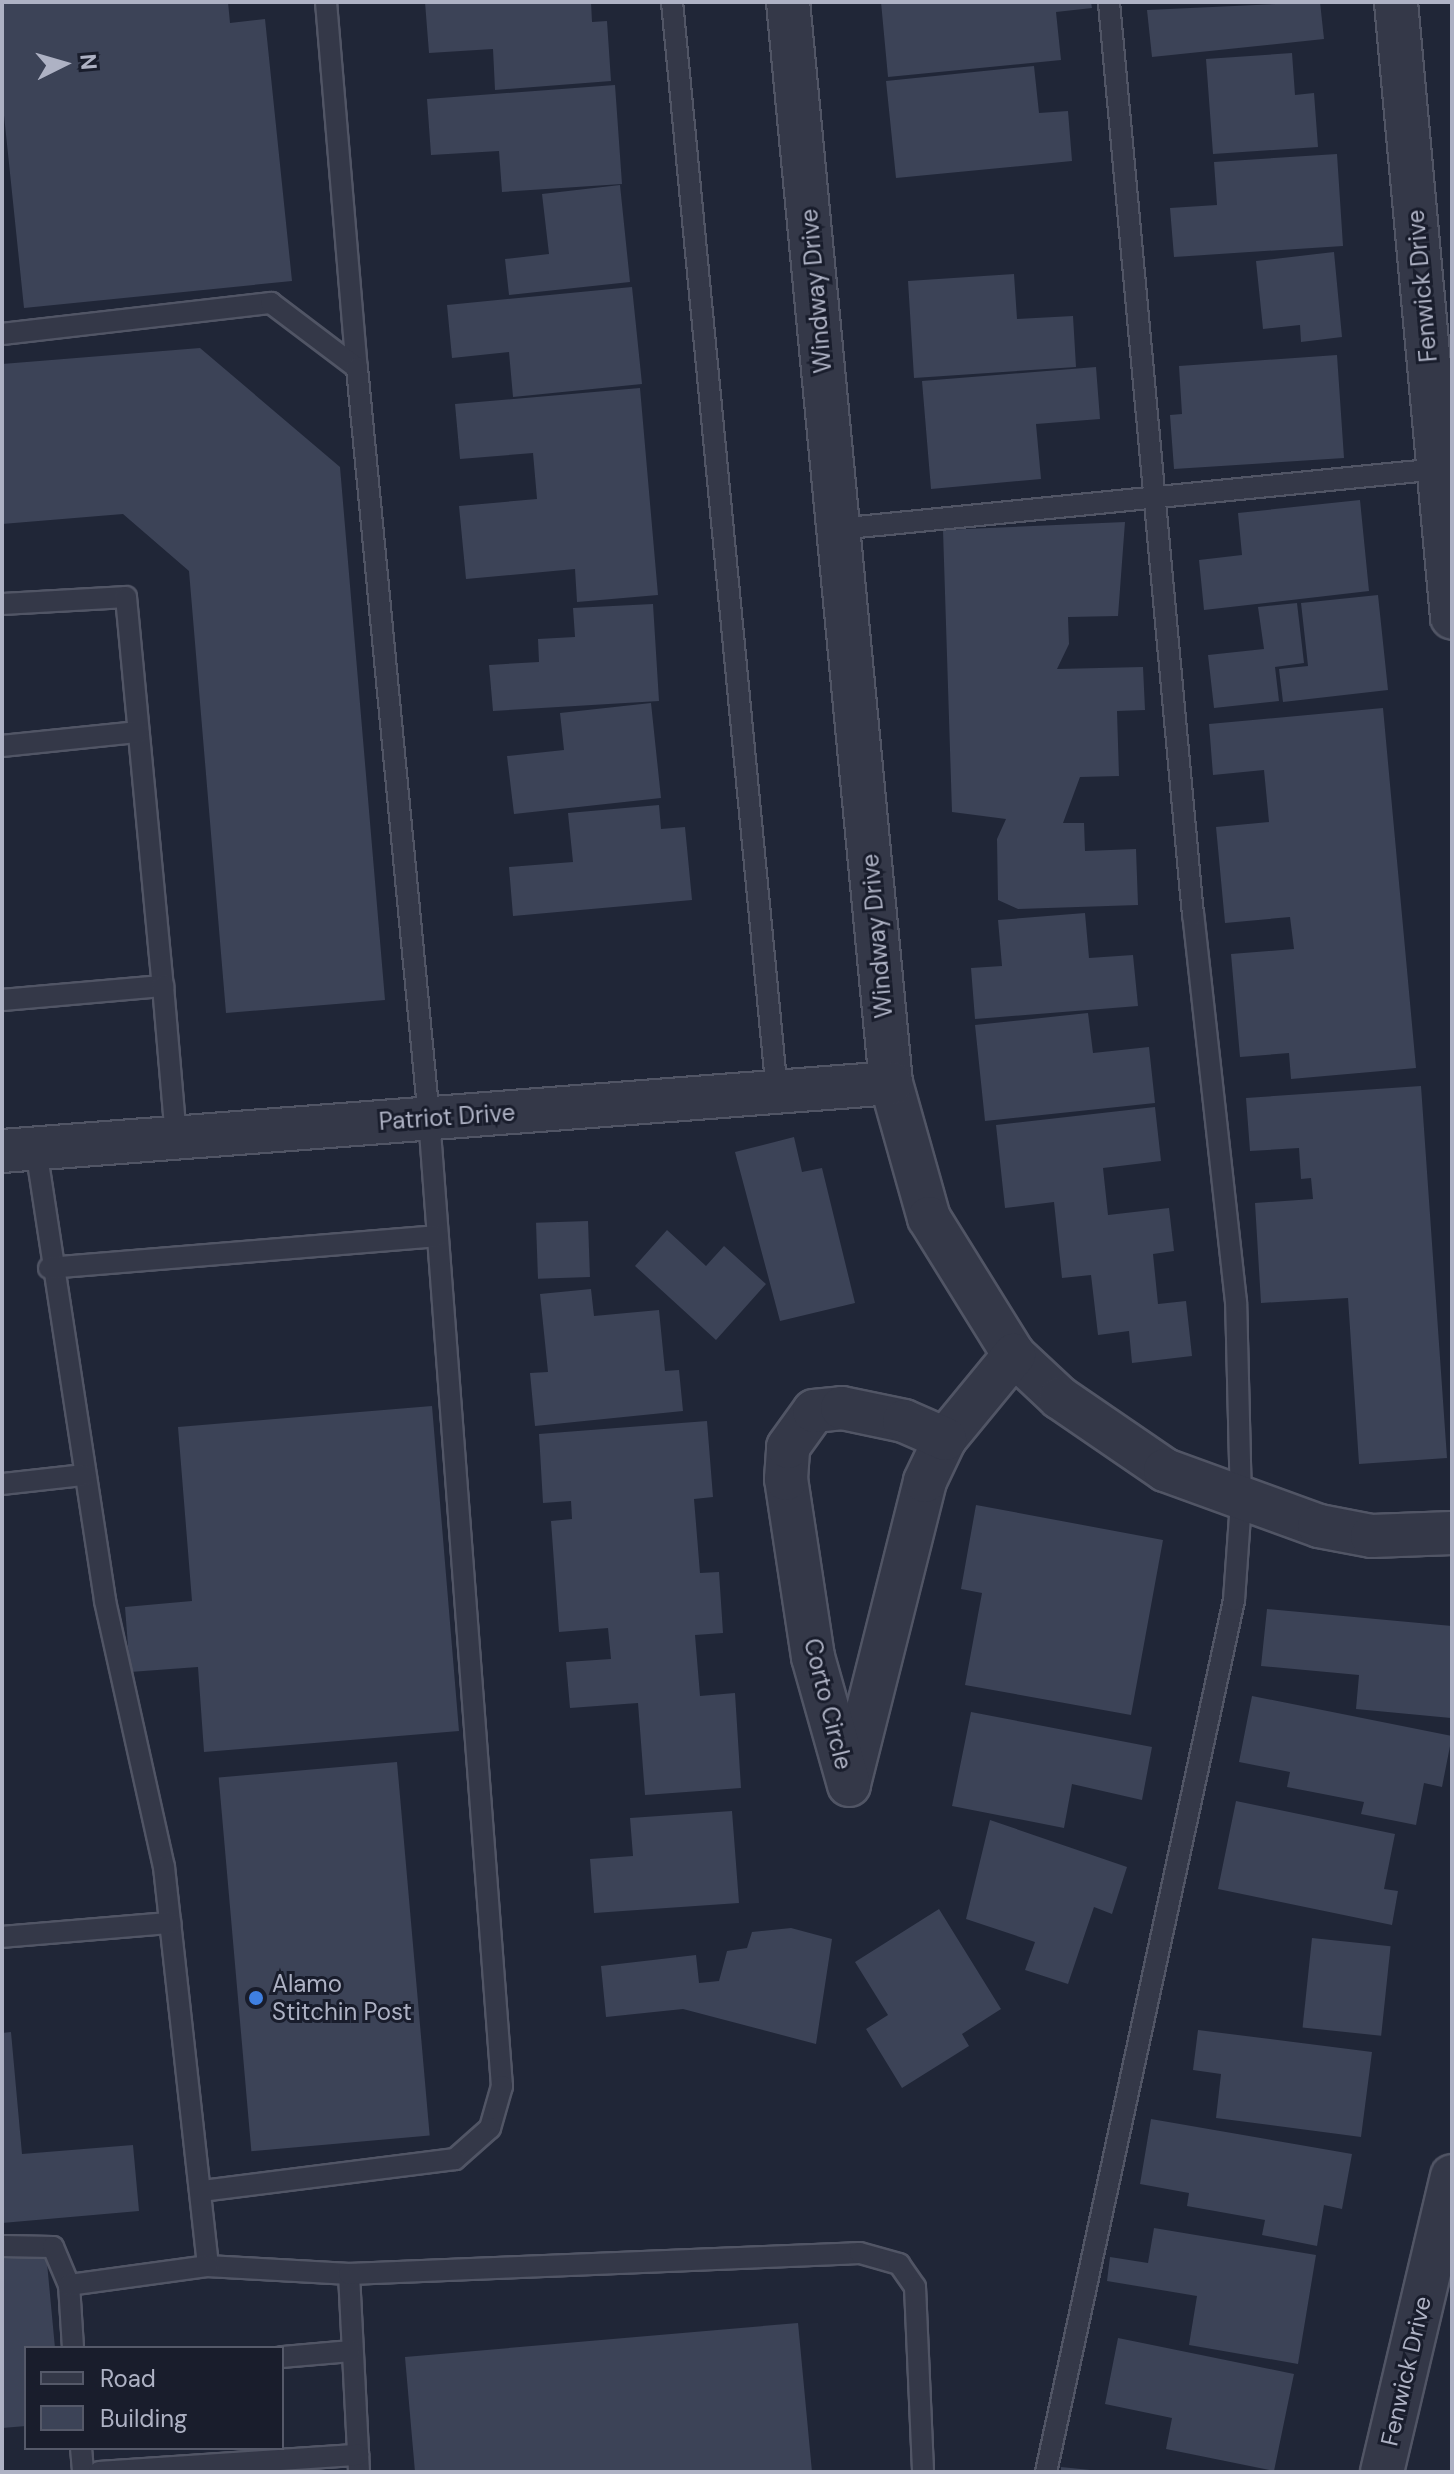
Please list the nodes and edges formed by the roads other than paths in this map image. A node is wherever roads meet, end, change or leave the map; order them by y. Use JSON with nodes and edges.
{"nodes":[{"id":1,"x":326,"y":2,"type":"edge"},
{"id":2,"x":672,"y":2,"type":"edge"},
{"id":3,"x":788,"y":2,"type":"edge"},
{"id":4,"x":1109,"y":2,"type":"edge"},
{"id":5,"x":1396,"y":2,"type":"edge"},
{"id":6,"x":2,"y":334,"type":"edge"},
{"id":7,"x":357,"y":368,"type":"junction"},
{"id":8,"x":1439,"y":469,"type":"junction"},
{"id":9,"x":1155,"y":497,"type":"junction"},
{"id":10,"x":838,"y":529,"type":"junction"},
{"id":11,"x":2,"y":604,"type":"edge"},
{"id":12,"x":1452,"y":617,"type":"edge"},
{"id":13,"x":138,"y":732,"type":"junction"},
{"id":14,"x":2,"y":746,"type":"edge"},
{"id":15,"x":163,"y":986,"type":"junction"},
{"id":16,"x":2,"y":1000,"type":"edge"},
{"id":17,"x":891,"y":1083,"type":"junction"},
{"id":18,"x":777,"y":1092,"type":"junction"},
{"id":19,"x":429,"y":1118,"type":"junction"},
{"id":20,"x":176,"y":1138,"type":"junction"},
{"id":21,"x":19,"y":1150,"type":"edge"},
{"id":22,"x":438,"y":1236,"type":"junction"},
{"id":23,"x":49,"y":1268,"type":"junction"},
{"id":24,"x":1014,"y":1355,"type":"junction"},
{"id":25,"x":945,"y":1439,"type":"junction"},
{"id":26,"x":84,"y":1475,"type":"junction"},
{"id":27,"x":2,"y":1484,"type":"edge"},
{"id":28,"x":1241,"y":1502,"type":"junction"},
{"id":29,"x":1452,"y":1533,"type":"edge"},
{"id":30,"x":170,"y":1923,"type":"junction"},
{"id":31,"x":2,"y":1937,"type":"edge"},
{"id":32,"x":1452,"y":2176,"type":"edge"},
{"id":33,"x":201,"y":2191,"type":"junction"},
{"id":34,"x":2,"y":2246,"type":"edge"},
{"id":35,"x":208,"y":2266,"type":"junction"},
{"id":36,"x":349,"y":2274,"type":"junction"},
{"id":37,"x":69,"y":2285,"type":"junction"},
{"id":38,"x":73,"y":2346,"type":"edge"},
{"id":39,"x":350,"y":2351,"type":"junction"},
{"id":40,"x":284,"y":2357,"type":"edge"},
{"id":41,"x":81,"y":2450,"type":"edge"},
{"id":42,"x":359,"y":2464,"type":"edge"},
{"id":43,"x":83,"y":2472,"type":"edge"},
{"id":44,"x":99,"y":2472,"type":"edge"},
{"id":45,"x":923,"y":2472,"type":"edge"},
{"id":46,"x":1046,"y":2472,"type":"edge"},
{"id":47,"x":1382,"y":2472,"type":"edge"}],
"edges":[{"from":1,"to":7,"type":"lane"},
{"from":2,"to":18,"type":"lane"},
{"from":3,"to":10,"type":"street","name":"Windway Drive"},
{"from":4,"to":9,"type":"lane"},
{"from":5,"to":8,"type":"street","name":"Fenwick Drive"},
{"from":6,"to":7,"type":"lane"},
{"from":7,"to":19,"type":"lane"},
{"from":8,"to":9,"type":"lane"},
{"from":8,"to":12,"type":"street","name":"Fenwick Drive"},
{"from":9,"to":10,"type":"lane"},
{"from":9,"to":28,"type":"lane"},
{"from":10,"to":17,"type":"street","name":"Windway Drive"},
{"from":11,"to":13,"type":"lane"},
{"from":13,"to":14,"type":"lane"},
{"from":13,"to":15,"type":"lane"},
{"from":15,"to":16,"type":"lane"},
{"from":15,"to":20,"type":"lane"},
{"from":17,"to":18,"type":"street","name":"Patriot Drive"},
{"from":17,"to":24,"type":"street","name":"Windway Drive"},
{"from":18,"to":19,"type":"street","name":"Patriot Drive"},
{"from":19,"to":20,"type":"street","name":"Patriot Drive"},
{"from":19,"to":22,"type":"lane"},
{"from":20,"to":21,"type":"street","name":"Patriot Drive"},
{"from":21,"to":23,"type":"lane"},
{"from":22,"to":23,"type":"lane"},
{"from":22,"to":33,"type":"lane"},
{"from":23,"to":26,"type":"lane"},
{"from":24,"to":25,"type":"street","name":"Corto Circle"},
{"from":24,"to":28,"type":"street","name":"Windway Drive"},
{"from":25,"to":25,"type":"street","name":"Corto Circle"},
{"from":26,"to":27,"type":"lane"},
{"from":26,"to":30,"type":"lane"},
{"from":28,"to":29,"type":"street","name":"Windway Drive"},
{"from":28,"to":46,"type":"lane"},
{"from":30,"to":31,"type":"lane"},
{"from":30,"to":33,"type":"lane"},
{"from":32,"to":47,"type":"street","name":"Fenwick Drive"},
{"from":33,"to":35,"type":"lane"},
{"from":34,"to":37,"type":"lane"},
{"from":35,"to":36,"type":"lane"},
{"from":35,"to":37,"type":"lane"},
{"from":36,"to":39,"type":"lane"},
{"from":36,"to":45,"type":"lane"},
{"from":37,"to":38,"type":"lane"},
{"from":39,"to":40,"type":"lane"},
{"from":39,"to":42,"type":"lane"},
{"from":41,"to":43,"type":"lane"},
{"from":42,"to":44,"type":"lane"}]}
